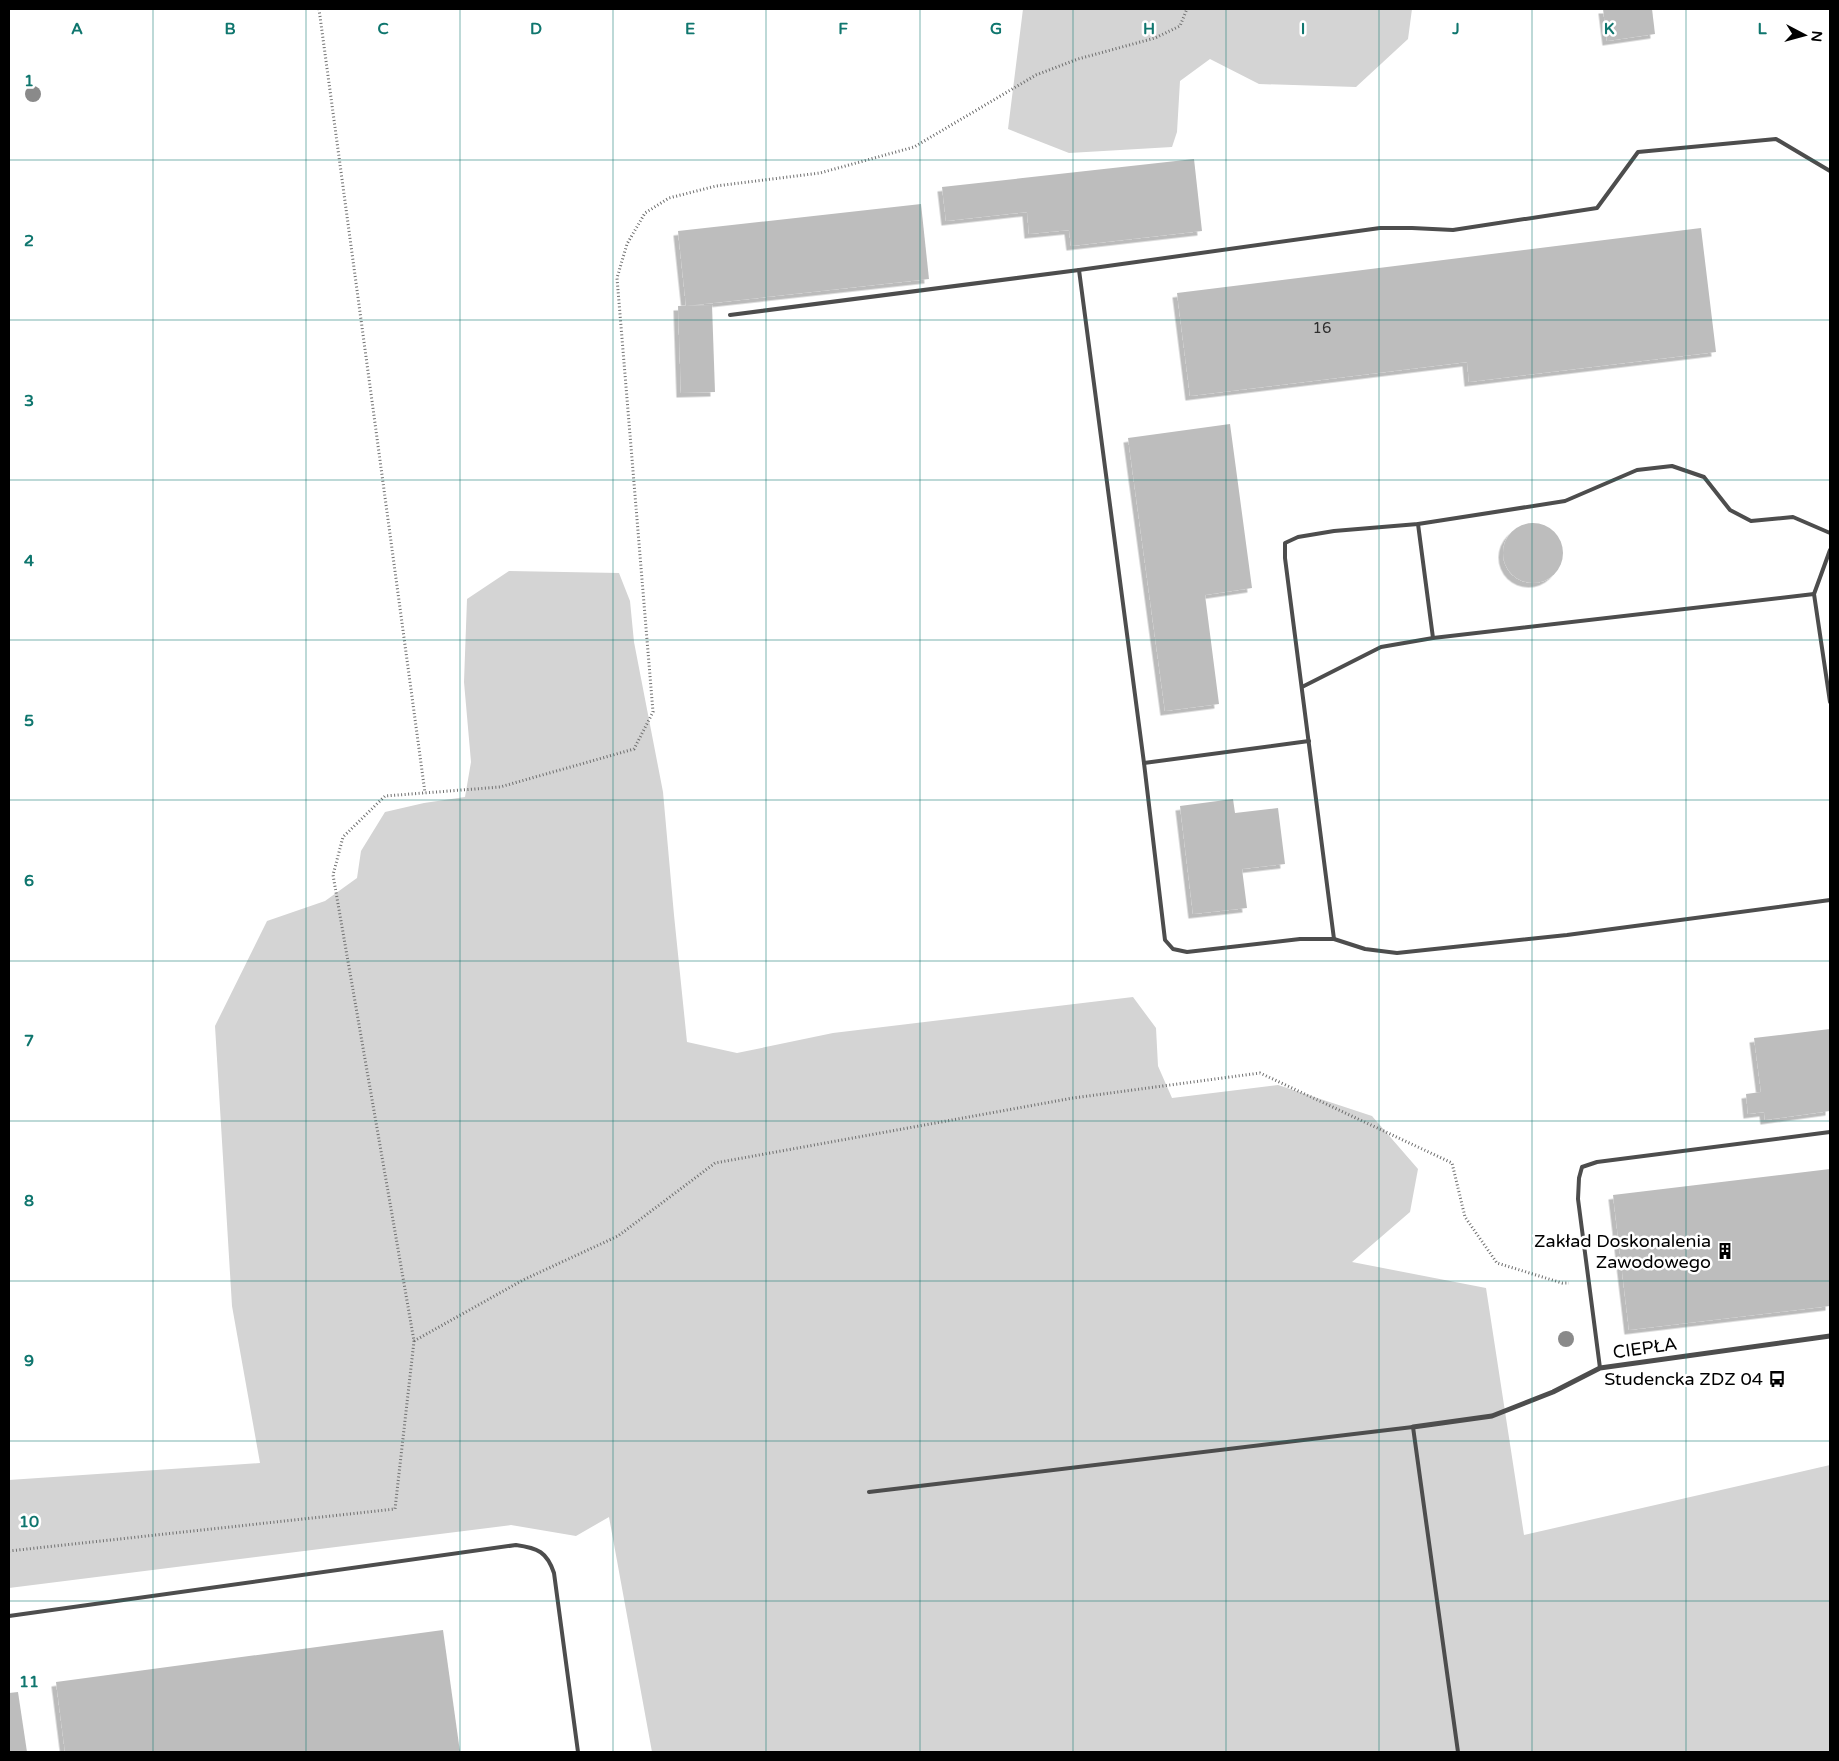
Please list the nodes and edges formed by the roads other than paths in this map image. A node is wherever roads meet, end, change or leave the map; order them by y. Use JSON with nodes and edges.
{"nodes":[{"id":1,"x":1830,"y":170,"type":"edge"},
{"id":2,"x":1079,"y":270,"type":"junction"},
{"id":3,"x":730,"y":315,"type":"dead end"},
{"id":4,"x":1418,"y":524,"type":"junction"},
{"id":5,"x":1830,"y":533,"type":"edge"},
{"id":6,"x":1830,"y":550,"type":"edge"},
{"id":7,"x":1814,"y":594,"type":"junction"},
{"id":8,"x":1433,"y":638,"type":"junction"},
{"id":9,"x":1302,"y":687,"type":"junction"},
{"id":10,"x":1830,"y":702,"type":"edge"},
{"id":11,"x":1309,"y":741,"type":"junction"},
{"id":12,"x":1144,"y":764,"type":"junction"},
{"id":13,"x":1830,"y":900,"type":"edge"},
{"id":14,"x":1334,"y":939,"type":"junction"},
{"id":15,"x":1830,"y":1132,"type":"edge"},
{"id":16,"x":1830,"y":1336,"type":"edge"},
{"id":17,"x":1600,"y":1368,"type":"junction"},
{"id":18,"x":1413,"y":1427,"type":"junction"},
{"id":19,"x":869,"y":1492,"type":"dead end"},
{"id":20,"x":9,"y":1616,"type":"edge"},
{"id":21,"x":578,"y":1752,"type":"edge"},
{"id":22,"x":1458,"y":1752,"type":"edge"}],
"edges":[{"from":1,"to":2,"type":"lane"},
{"from":2,"to":3,"type":"lane"},
{"from":2,"to":12,"type":"lane"},
{"from":4,"to":5,"type":"lane"},
{"from":4,"to":8,"type":"lane"},
{"from":4,"to":9,"type":"lane"},
{"from":6,"to":7,"type":"lane"},
{"from":7,"to":8,"type":"lane"},
{"from":7,"to":10,"type":"lane"},
{"from":8,"to":9,"type":"lane"},
{"from":9,"to":11,"type":"lane"},
{"from":11,"to":12,"type":"lane"},
{"from":11,"to":14,"type":"lane"},
{"from":12,"to":14,"type":"lane"},
{"from":13,"to":14,"type":"lane"},
{"from":15,"to":17,"type":"lane"},
{"from":16,"to":17,"type":"street","name":"CIEPŁA"},
{"from":17,"to":18,"type":"street","name":"CIEPŁA"},
{"from":18,"to":19,"type":"lane"},
{"from":18,"to":22,"type":"lane"},
{"from":20,"to":21,"type":"lane"}]}
